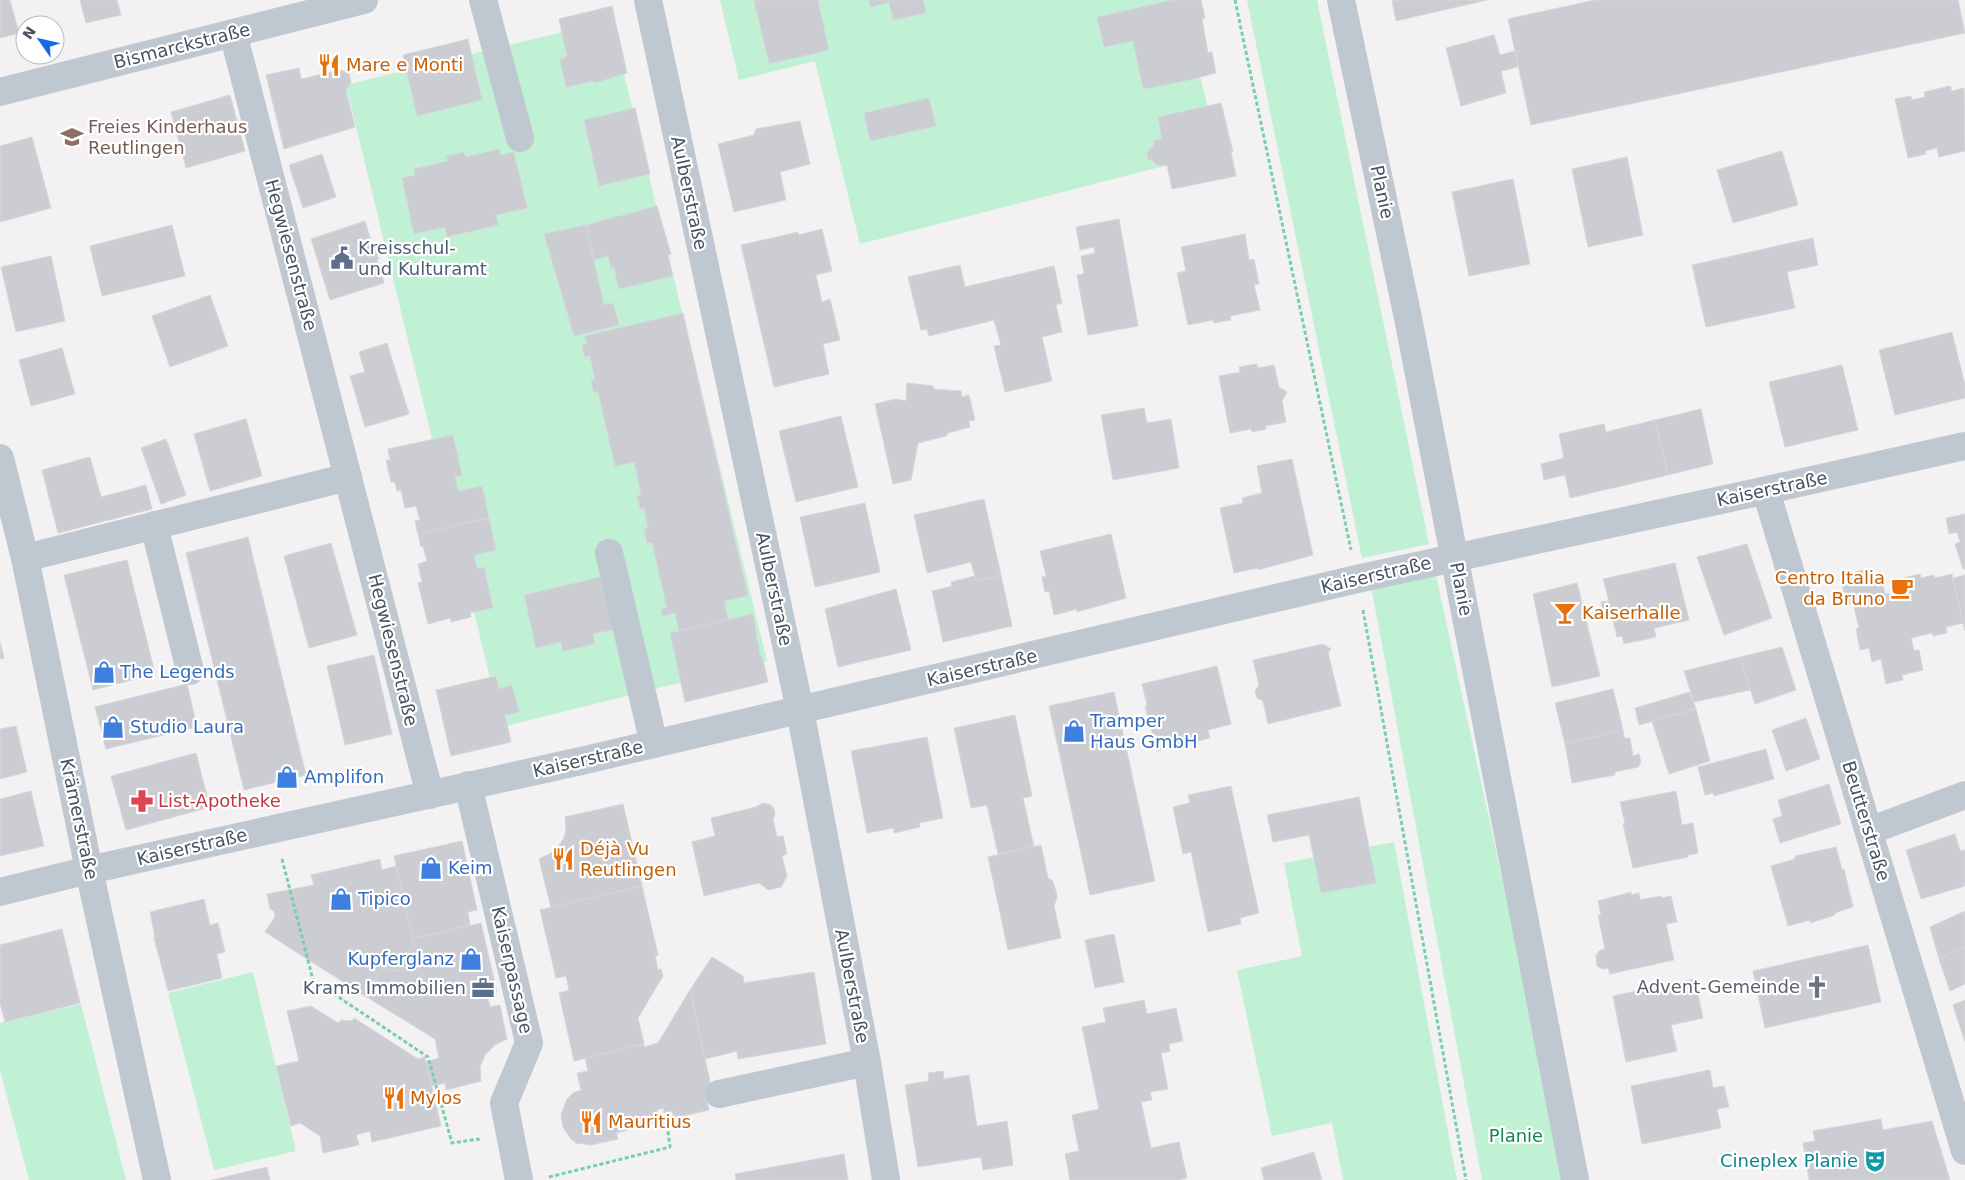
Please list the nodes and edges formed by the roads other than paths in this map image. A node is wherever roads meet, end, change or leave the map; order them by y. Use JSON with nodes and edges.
{"nodes":[{"id":1,"x":364,"y":0,"type":"edge"},
{"id":2,"x":483,"y":0,"type":"edge"},
{"id":3,"x":648,"y":0,"type":"edge"},
{"id":4,"x":1341,"y":0,"type":"edge"},
{"id":5,"x":234,"y":33,"type":"junction"},
{"id":6,"x":0,"y":92,"type":"edge"},
{"id":7,"x":520,"y":138,"type":"dead end"},
{"id":8,"x":1965,"y":446,"type":"edge"},
{"id":9,"x":0,"y":458,"type":"edge"},
{"id":10,"x":348,"y":476,"type":"junction"},
{"id":11,"x":1766,"y":490,"type":"junction"},
{"id":12,"x":154,"y":525,"type":"junction"},
{"id":13,"x":610,"y":553,"type":"dead end"},
{"id":14,"x":1455,"y":557,"type":"junction"},
{"id":15,"x":25,"y":558,"type":"junction"},
{"id":16,"x":190,"y":671,"type":"dead end"},
{"id":17,"x":800,"y":710,"type":"junction"},
{"id":18,"x":654,"y":744,"type":"junction"},
{"id":19,"x":468,"y":785,"type":"junction"},
{"id":20,"x":430,"y":795,"type":"junction"},
{"id":21,"x":1965,"y":795,"type":"edge"},
{"id":22,"x":1869,"y":831,"type":"junction"},
{"id":23,"x":89,"y":870,"type":"junction"},
{"id":24,"x":0,"y":892,"type":"edge"},
{"id":25,"x":867,"y":1062,"type":"junction"},
{"id":26,"x":719,"y":1094,"type":"dead end"},
{"id":27,"x":1965,"y":1151,"type":"edge"},
{"id":28,"x":158,"y":1180,"type":"edge"},
{"id":29,"x":519,"y":1180,"type":"edge"},
{"id":30,"x":886,"y":1180,"type":"edge"},
{"id":31,"x":1575,"y":1180,"type":"edge"}],
"edges":[{"from":1,"to":5,"type":"street","name":"Bismarckstraße"},
{"from":2,"to":7,"type":"street"},
{"from":3,"to":17,"type":"street","name":"Aulberstraße"},
{"from":4,"to":14,"type":"street","name":"Planie"},
{"from":5,"to":6,"type":"street","name":"Bismarckstraße"},
{"from":5,"to":10,"type":"street","name":"Hegwiesenstraße"},
{"from":8,"to":11,"type":"street","name":"Kaiserstraße"},
{"from":9,"to":15,"type":"street","name":"Krämerstraße"},
{"from":10,"to":12,"type":"street"},
{"from":10,"to":20,"type":"street","name":"Hegwiesenstraße"},
{"from":11,"to":14,"type":"street","name":"Kaiserstraße"},
{"from":11,"to":22,"type":"street","name":"Beutterstraße"},
{"from":12,"to":15,"type":"street"},
{"from":12,"to":16,"type":"street"},
{"from":13,"to":18,"type":"street"},
{"from":14,"to":17,"type":"street","name":"Kaiserstraße"},
{"from":14,"to":31,"type":"street","name":"Planie"},
{"from":15,"to":23,"type":"street","name":"Krämerstraße"},
{"from":17,"to":18,"type":"street","name":"Kaiserstraße"},
{"from":17,"to":25,"type":"street","name":"Aulberstraße"},
{"from":18,"to":19,"type":"street","name":"Kaiserstraße"},
{"from":19,"to":20,"type":"street","name":"Kaiserstraße"},
{"from":19,"to":29,"type":"street","name":"Kaiserpassage"},
{"from":20,"to":23,"type":"street","name":"Kaiserstraße"},
{"from":21,"to":22,"type":"street"},
{"from":22,"to":27,"type":"street","name":"Beutterstraße"},
{"from":23,"to":24,"type":"street","name":"Kaiserstraße"},
{"from":23,"to":28,"type":"street","name":"Krämerstraße"},
{"from":25,"to":26,"type":"street"},
{"from":25,"to":30,"type":"street","name":"Aulberstraße"}]}
